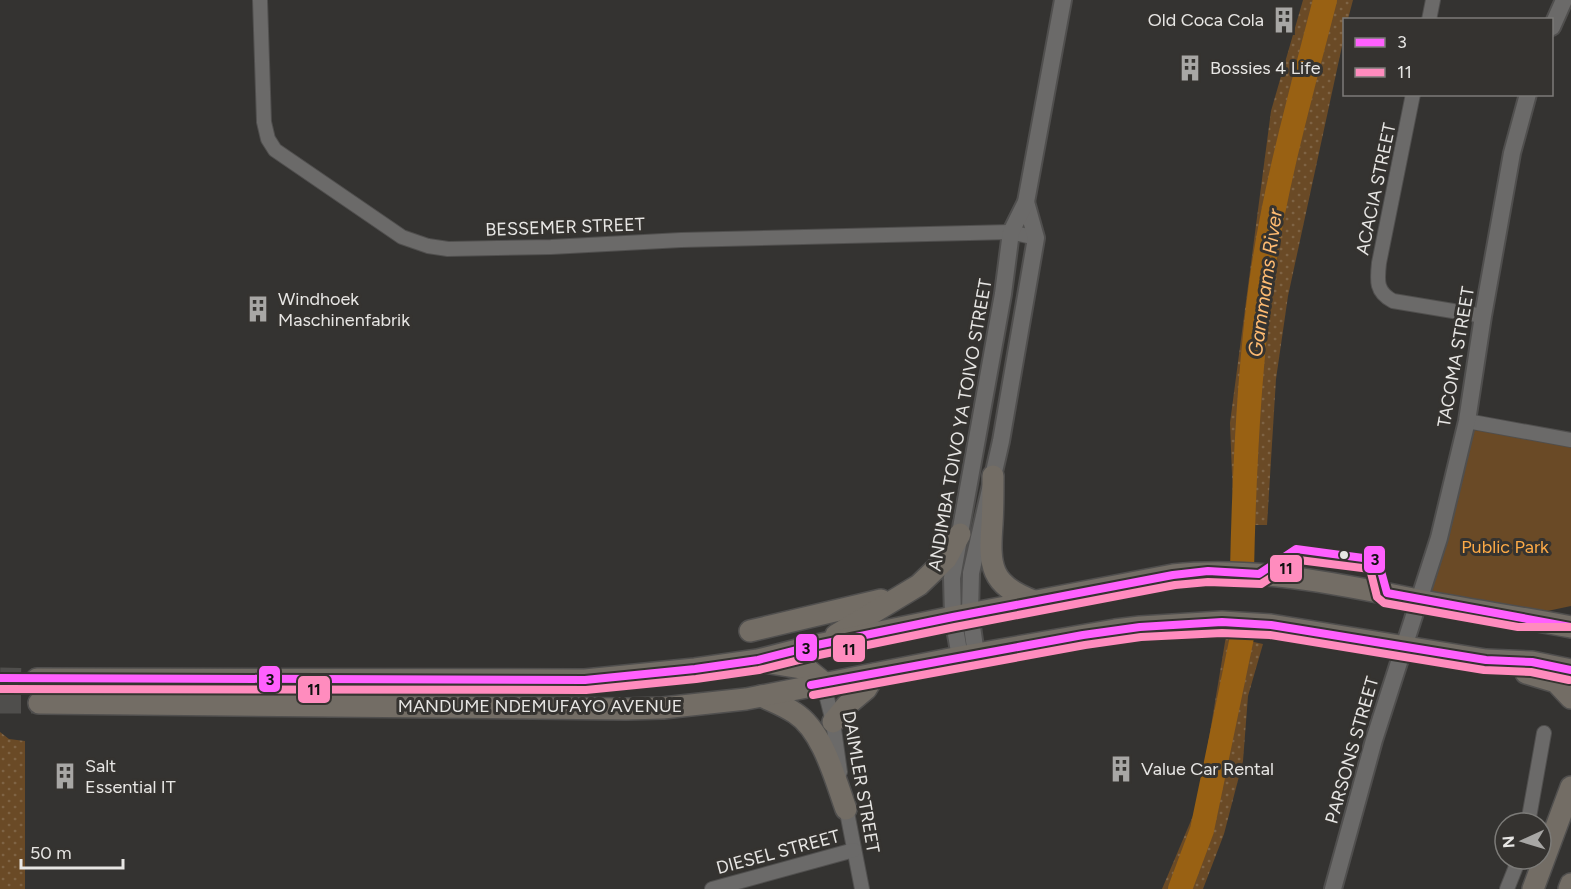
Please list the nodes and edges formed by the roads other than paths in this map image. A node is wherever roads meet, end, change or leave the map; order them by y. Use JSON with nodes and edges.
{"nodes":[{"id":1,"x":260,"y":0,"type":"edge"},
{"id":2,"x":1063,"y":0,"type":"edge"},
{"id":3,"x":1433,"y":0,"type":"edge"},
{"id":4,"x":1564,"y":0,"type":"edge"},
{"id":5,"x":1429,"y":18,"type":"edge"},
{"id":6,"x":1553,"y":23,"type":"edge"},
{"id":7,"x":1413,"y":96,"type":"edge"},
{"id":8,"x":1527,"y":96,"type":"edge"},
{"id":9,"x":1026,"y":202,"type":"junction"},
{"id":10,"x":1011,"y":232,"type":"junction"},
{"id":11,"x":1036,"y":238,"type":"junction"},
{"id":12,"x":1483,"y":316,"type":"junction"},
{"id":13,"x":1467,"y":421,"type":"junction"},
{"id":14,"x":1571,"y":440,"type":"edge"},
{"id":15,"x":993,"y":476,"type":"junction"},
{"id":16,"x":960,"y":534,"type":"junction"},
{"id":17,"x":904,"y":595,"type":"junction"},
{"id":18,"x":1419,"y":600,"type":"junction"},
{"id":19,"x":1034,"y":601,"type":"junction"},
{"id":20,"x":961,"y":615,"type":"junction"},
{"id":21,"x":1519,"y":616,"type":"junction"},
{"id":22,"x":1571,"y":616,"type":"edge"},
{"id":23,"x":1411,"y":623,"type":"joint"},
{"id":24,"x":1571,"y":627,"type":"edge"},
{"id":25,"x":750,"y":631,"type":"dead end"},
{"id":26,"x":817,"y":645,"type":"junction"},
{"id":27,"x":1403,"y":645,"type":"junction"},
{"id":28,"x":968,"y":656,"type":"junction"},
{"id":29,"x":758,"y":660,"type":"junction"},
{"id":30,"x":1486,"y":660,"type":"junction"},
{"id":31,"x":1571,"y":670,"type":"edge"},
{"id":32,"x":875,"y":674,"type":"junction"},
{"id":33,"x":37,"y":679,"type":"tunnel mouth"},
{"id":34,"x":585,"y":680,"type":"junction"},
{"id":35,"x":823,"y":682,"type":"junction"},
{"id":36,"x":761,"y":696,"type":"junction"},
{"id":37,"x":1571,"y":698,"type":"edge"},
{"id":38,"x":39,"y":703,"type":"tunnel mouth"},
{"id":39,"x":626,"y":715,"type":"junction"},
{"id":40,"x":833,"y":723,"type":"junction"},
{"id":41,"x":1544,"y":733,"type":"dead end"},
{"id":42,"x":1571,"y":787,"type":"edge"},
{"id":43,"x":846,"y":808,"type":"junction"},
{"id":44,"x":1530,"y":811,"type":"edge"},
{"id":45,"x":1571,"y":817,"type":"edge"},
{"id":46,"x":854,"y":850,"type":"junction"},
{"id":47,"x":1514,"y":871,"type":"edge"},
{"id":48,"x":1571,"y":884,"type":"edge"},
{"id":49,"x":712,"y":889,"type":"edge"},
{"id":50,"x":862,"y":889,"type":"edge"},
{"id":51,"x":1333,"y":889,"type":"edge"},
{"id":52,"x":1507,"y":889,"type":"edge"},
{"id":53,"x":1533,"y":889,"type":"edge"},
{"id":54,"x":1538,"y":889,"type":"edge"},
{"id":55,"x":1569,"y":889,"type":"edge"}],
"edges":[{"from":1,"to":10,"type":"street","name":"BESSEMER STREET"},
{"from":2,"to":9,"type":"street","name":"ANDIMBA TOIVO YA TOIVO STREET"},
{"from":3,"to":5,"type":"street"},
{"from":4,"to":6,"type":"street"},
{"from":7,"to":12,"type":"street","name":"ACACIA STREET"},
{"from":8,"to":12,"type":"street","name":"TACOMA STREET"},
{"from":9,"to":10,"type":"street","name":"ANDIMBA TOIVO YA TOIVO STREET"},
{"from":9,"to":11,"type":"street","name":"ANDIMBA TOIVO YA TOIVO STREET"},
{"from":10,"to":11,"type":"street","name":"BESSEMER STREET"},
{"from":10,"to":16,"type":"street","name":"ANDIMBA TOIVO YA TOIVO STREET"},
{"from":11,"to":15,"type":"street","name":"ANDIMBA TOIVO YA TOIVO STREET"},
{"from":12,"to":13,"type":"street","name":"TACOMA STREET"},
{"from":13,"to":14,"type":"street"},
{"from":13,"to":18,"type":"street","name":"TACOMA STREET"},
{"from":15,"to":19,"type":"main road"},
{"from":15,"to":20,"type":"street","name":"ANDIMBA TOIVO YA TOIVO STREET"},
{"from":16,"to":17,"type":"main road"},
{"from":16,"to":20,"type":"street","name":"ANDIMBA TOIVO YA TOIVO STREET"},
{"from":17,"to":25,"type":"main road"},
{"from":17,"to":26,"type":"main road"},
{"from":18,"to":19,"type":"main road","name":"MANDUME NDEMUFAYO AVENUE"},
{"from":18,"to":21,"type":"main road","name":"MANDUME NDEMUFAYO AVENUE"},
{"from":18,"to":23,"type":"street","name":"TACOMA STREET"},
{"from":19,"to":20,"type":"main road","name":"MANDUME NDEMUFAYO AVENUE"},
{"from":20,"to":26,"type":"main road","name":"MANDUME NDEMUFAYO AVENUE"},
{"from":20,"to":28,"type":"street","name":"ANDIMBA TOIVO YA TOIVO STREET"},
{"from":21,"to":22,"type":"main road"},
{"from":21,"to":24,"type":"main road","name":"MANDUME NDEMUFAYO AVENUE"},
{"from":23,"to":27,"type":"street","name":"PARSONS STREET"},
{"from":26,"to":29,"type":"main road","name":"MANDUME NDEMUFAYO AVENUE"},
{"from":27,"to":28,"type":"main road","name":"MANDUME NDEMUFAYO AVENUE"},
{"from":27,"to":30,"type":"main road","name":"MANDUME NDEMUFAYO AVENUE"},
{"from":27,"to":51,"type":"street","name":"PARSONS STREET"},
{"from":28,"to":32,"type":"main road","name":"MANDUME NDEMUFAYO AVENUE"},
{"from":29,"to":34,"type":"main road","name":"MANDUME NDEMUFAYO AVENUE"},
{"from":29,"to":35,"type":"main road"},
{"from":30,"to":31,"type":"main road","name":"MANDUME NDEMUFAYO AVENUE"},
{"from":30,"to":37,"type":"main road"},
{"from":32,"to":35,"type":"main road","name":"MANDUME NDEMUFAYO AVENUE"},
{"from":32,"to":40,"type":"main road"},
{"from":33,"to":34,"type":"main road","name":"MANDUME NDEMUFAYO AVENUE"},
{"from":34,"to":39,"type":"main road"},
{"from":35,"to":36,"type":"main road","name":"MANDUME NDEMUFAYO AVENUE"},
{"from":35,"to":40,"type":"street","name":"DAIMLER STREET"},
{"from":36,"to":39,"type":"main road","name":"MANDUME NDEMUFAYO AVENUE"},
{"from":36,"to":43,"type":"main road"},
{"from":38,"to":39,"type":"main road","name":"MANDUME NDEMUFAYO AVENUE"},
{"from":40,"to":43,"type":"street","name":"DAIMLER STREET"},
{"from":41,"to":44,"type":"street"},
{"from":42,"to":53,"type":"main road"},
{"from":43,"to":46,"type":"street","name":"DAIMLER STREET"},
{"from":45,"to":54,"type":"main road"},
{"from":46,"to":49,"type":"street","name":"DIESEL STREET"},
{"from":46,"to":50,"type":"street","name":"DAIMLER STREET"},
{"from":47,"to":52,"type":"street"},
{"from":48,"to":55,"type":"main road"}]}
